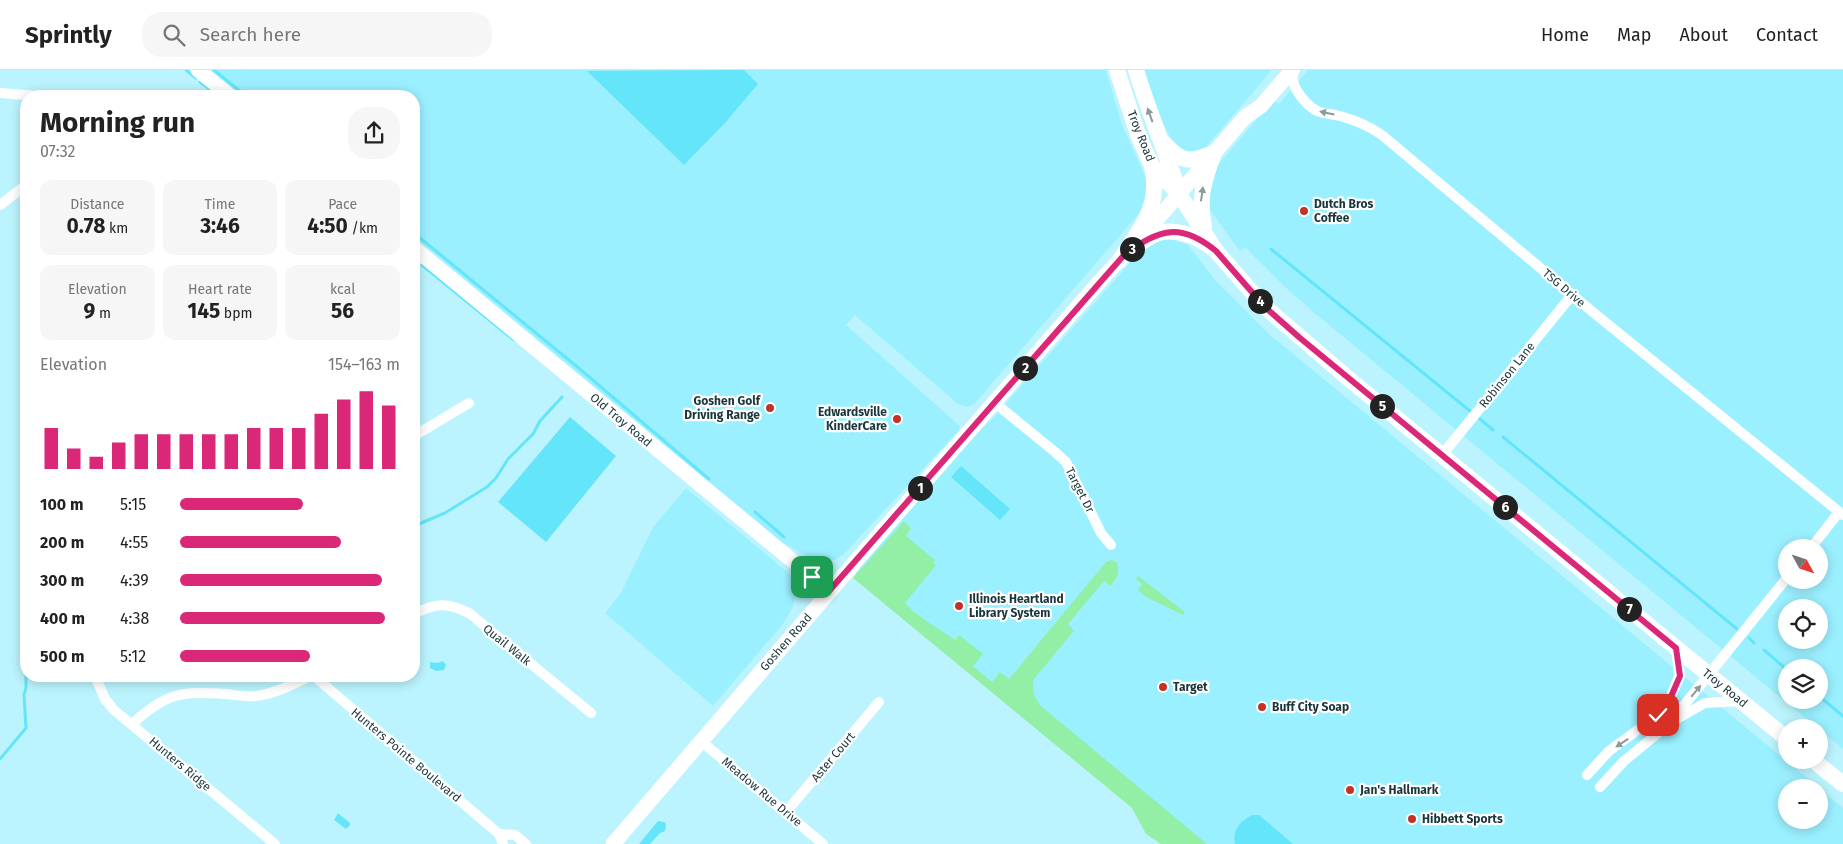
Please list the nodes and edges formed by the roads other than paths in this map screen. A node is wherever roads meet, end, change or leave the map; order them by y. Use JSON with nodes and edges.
{"nodes":[{"id":1,"x":198,"y":70,"type":"edge"},
{"id":2,"x":1117,"y":70,"type":"edge"},
{"id":3,"x":1136,"y":70,"type":"edge"},
{"id":4,"x":1278,"y":70,"type":"edge"},
{"id":5,"x":1293,"y":70,"type":"edge"},
{"id":6,"x":223,"y":90,"type":"edge"},
{"id":7,"x":0,"y":93,"type":"edge"},
{"id":8,"x":20,"y":95,"type":"edge"},
{"id":9,"x":1245,"y":117,"type":"junction"},
{"id":10,"x":1159,"y":138,"type":"junction"},
{"id":11,"x":1214,"y":153,"type":"junction"},
{"id":12,"x":1152,"y":166,"type":"junction"},
{"id":13,"x":20,"y":190,"type":"edge"},
{"id":14,"x":1179,"y":194,"type":"junction"},
{"id":15,"x":0,"y":205,"type":"edge"},
{"id":16,"x":1206,"y":237,"type":"junction"},
{"id":17,"x":1216,"y":251,"type":"junction"},
{"id":18,"x":420,"y":253,"type":"edge"},
{"id":19,"x":1123,"y":257,"type":"junction"},
{"id":20,"x":1572,"y":295,"type":"junction"},
{"id":21,"x":469,"y":403,"type":"dead end"},
{"id":22,"x":995,"y":403,"type":"junction"},
{"id":23,"x":420,"y":432,"type":"edge"},
{"id":24,"x":1442,"y":455,"type":"junction"},
{"id":25,"x":1841,"y":514,"type":"edge"},
{"id":26,"x":1819,"y":539,"type":"edge"},
{"id":27,"x":1111,"y":545,"type":"dead end"},
{"id":28,"x":1778,"y":589,"type":"edge"},
{"id":29,"x":829,"y":591,"type":"junction"},
{"id":30,"x":420,"y":612,"type":"edge"},
{"id":31,"x":1676,"y":648,"type":"junction"},
{"id":32,"x":1709,"y":675,"type":"junction"},
{"id":33,"x":98,"y":682,"type":"edge"},
{"id":34,"x":298,"y":682,"type":"edge"},
{"id":35,"x":319,"y":682,"type":"edge"},
{"id":36,"x":1741,"y":701,"type":"junction"},
{"id":37,"x":879,"y":702,"type":"dead end"},
{"id":38,"x":591,"y":713,"type":"dead end"},
{"id":39,"x":132,"y":724,"type":"junction"},
{"id":40,"x":1668,"y":725,"type":"junction"},
{"id":41,"x":1778,"y":731,"type":"edge"},
{"id":42,"x":701,"y":741,"type":"junction"},
{"id":43,"x":1824,"y":769,"type":"edge"},
{"id":44,"x":1587,"y":775,"type":"dead end"},
{"id":45,"x":1843,"y":784,"type":"edge"},
{"id":46,"x":1600,"y":787,"type":"dead end"},
{"id":47,"x":786,"y":812,"type":"junction"},
{"id":48,"x":499,"y":834,"type":"junction"},
{"id":49,"x":275,"y":844,"type":"edge"},
{"id":50,"x":503,"y":844,"type":"edge"},
{"id":51,"x":526,"y":844,"type":"edge"},
{"id":52,"x":613,"y":844,"type":"edge"},
{"id":53,"x":824,"y":844,"type":"edge"}],
"edges":[{"from":1,"to":6,"type":"street"},
{"from":2,"to":12,"type":"main road","name":"Troy Road"},
{"from":10,"to":3,"type":"main road","name":"Troy Road","one_way":true},
{"from":4,"to":9,"type":"street"},
{"from":5,"to":9,"type":"street"},
{"from":20,"to":5,"type":"street","name":"TSG Drive","one_way":true},
{"from":7,"to":8,"type":"street"},
{"from":9,"to":11,"type":"street","name":"Goshen Road"},
{"from":10,"to":11,"type":"main road"},
{"from":10,"to":14,"type":"main road","name":"Troy Road"},
{"from":11,"to":14,"type":"street","name":"Goshen Road"},
{"from":16,"to":11,"type":"main road","one_way":true},
{"from":12,"to":14,"type":"main road","name":"Troy Road"},
{"from":12,"to":19,"type":"main road"},
{"from":13,"to":15,"type":"street"},
{"from":14,"to":16,"type":"main road","name":"Troy Road"},
{"from":14,"to":19,"type":"street","name":"Goshen Road"},
{"from":16,"to":17,"type":"main road","name":"Troy Road"},
{"from":17,"to":19,"type":"main road"},
{"from":17,"to":24,"type":"main road","name":"Troy Road"},
{"from":18,"to":29,"type":"street","name":"Old Troy Road"},
{"from":19,"to":22,"type":"street","name":"Goshen Road"},
{"from":20,"to":24,"type":"street","name":"Robinson Lane"},
{"from":20,"to":25,"type":"street","name":"TSG Drive"},
{"from":21,"to":23,"type":"street"},
{"from":22,"to":27,"type":"street","name":"Target Dr"},
{"from":22,"to":29,"type":"street","name":"Goshen Road"},
{"from":24,"to":31,"type":"main road","name":"Troy Road"},
{"from":25,"to":26,"type":"street"},
{"from":28,"to":32,"type":"street"},
{"from":29,"to":42,"type":"street","name":"Goshen Road"},
{"from":30,"to":38,"type":"street","name":"Quail Walk"},
{"from":31,"to":32,"type":"main road","name":"Troy Road"},
{"from":31,"to":44,"type":"street","one_way":true},
{"from":32,"to":36,"type":"main road","name":"Troy Road"},
{"from":40,"to":32,"type":"street","one_way":true},
{"from":33,"to":39,"type":"street","name":"Hunters Ridge"},
{"from":34,"to":39,"type":"street"},
{"from":35,"to":48,"type":"street","name":"Hunters Pointe Boulevard"},
{"from":36,"to":40,"type":"street"},
{"from":36,"to":41,"type":"main road","name":"Troy Road"},
{"from":37,"to":47,"type":"street","name":"Aster Court"},
{"from":39,"to":49,"type":"street","name":"Hunters Ridge"},
{"from":40,"to":46,"type":"street"},
{"from":42,"to":47,"type":"street","name":"Meadow Rue Drive"},
{"from":42,"to":52,"type":"street","name":"Goshen Road"},
{"from":43,"to":45,"type":"main road"},
{"from":47,"to":53,"type":"street","name":"Meadow Rue Drive"},
{"from":48,"to":50,"type":"street","name":"Hunters Pointe Boulevard"},
{"from":48,"to":51,"type":"street","name":"Hunters Pointe Boulevard"}]}
